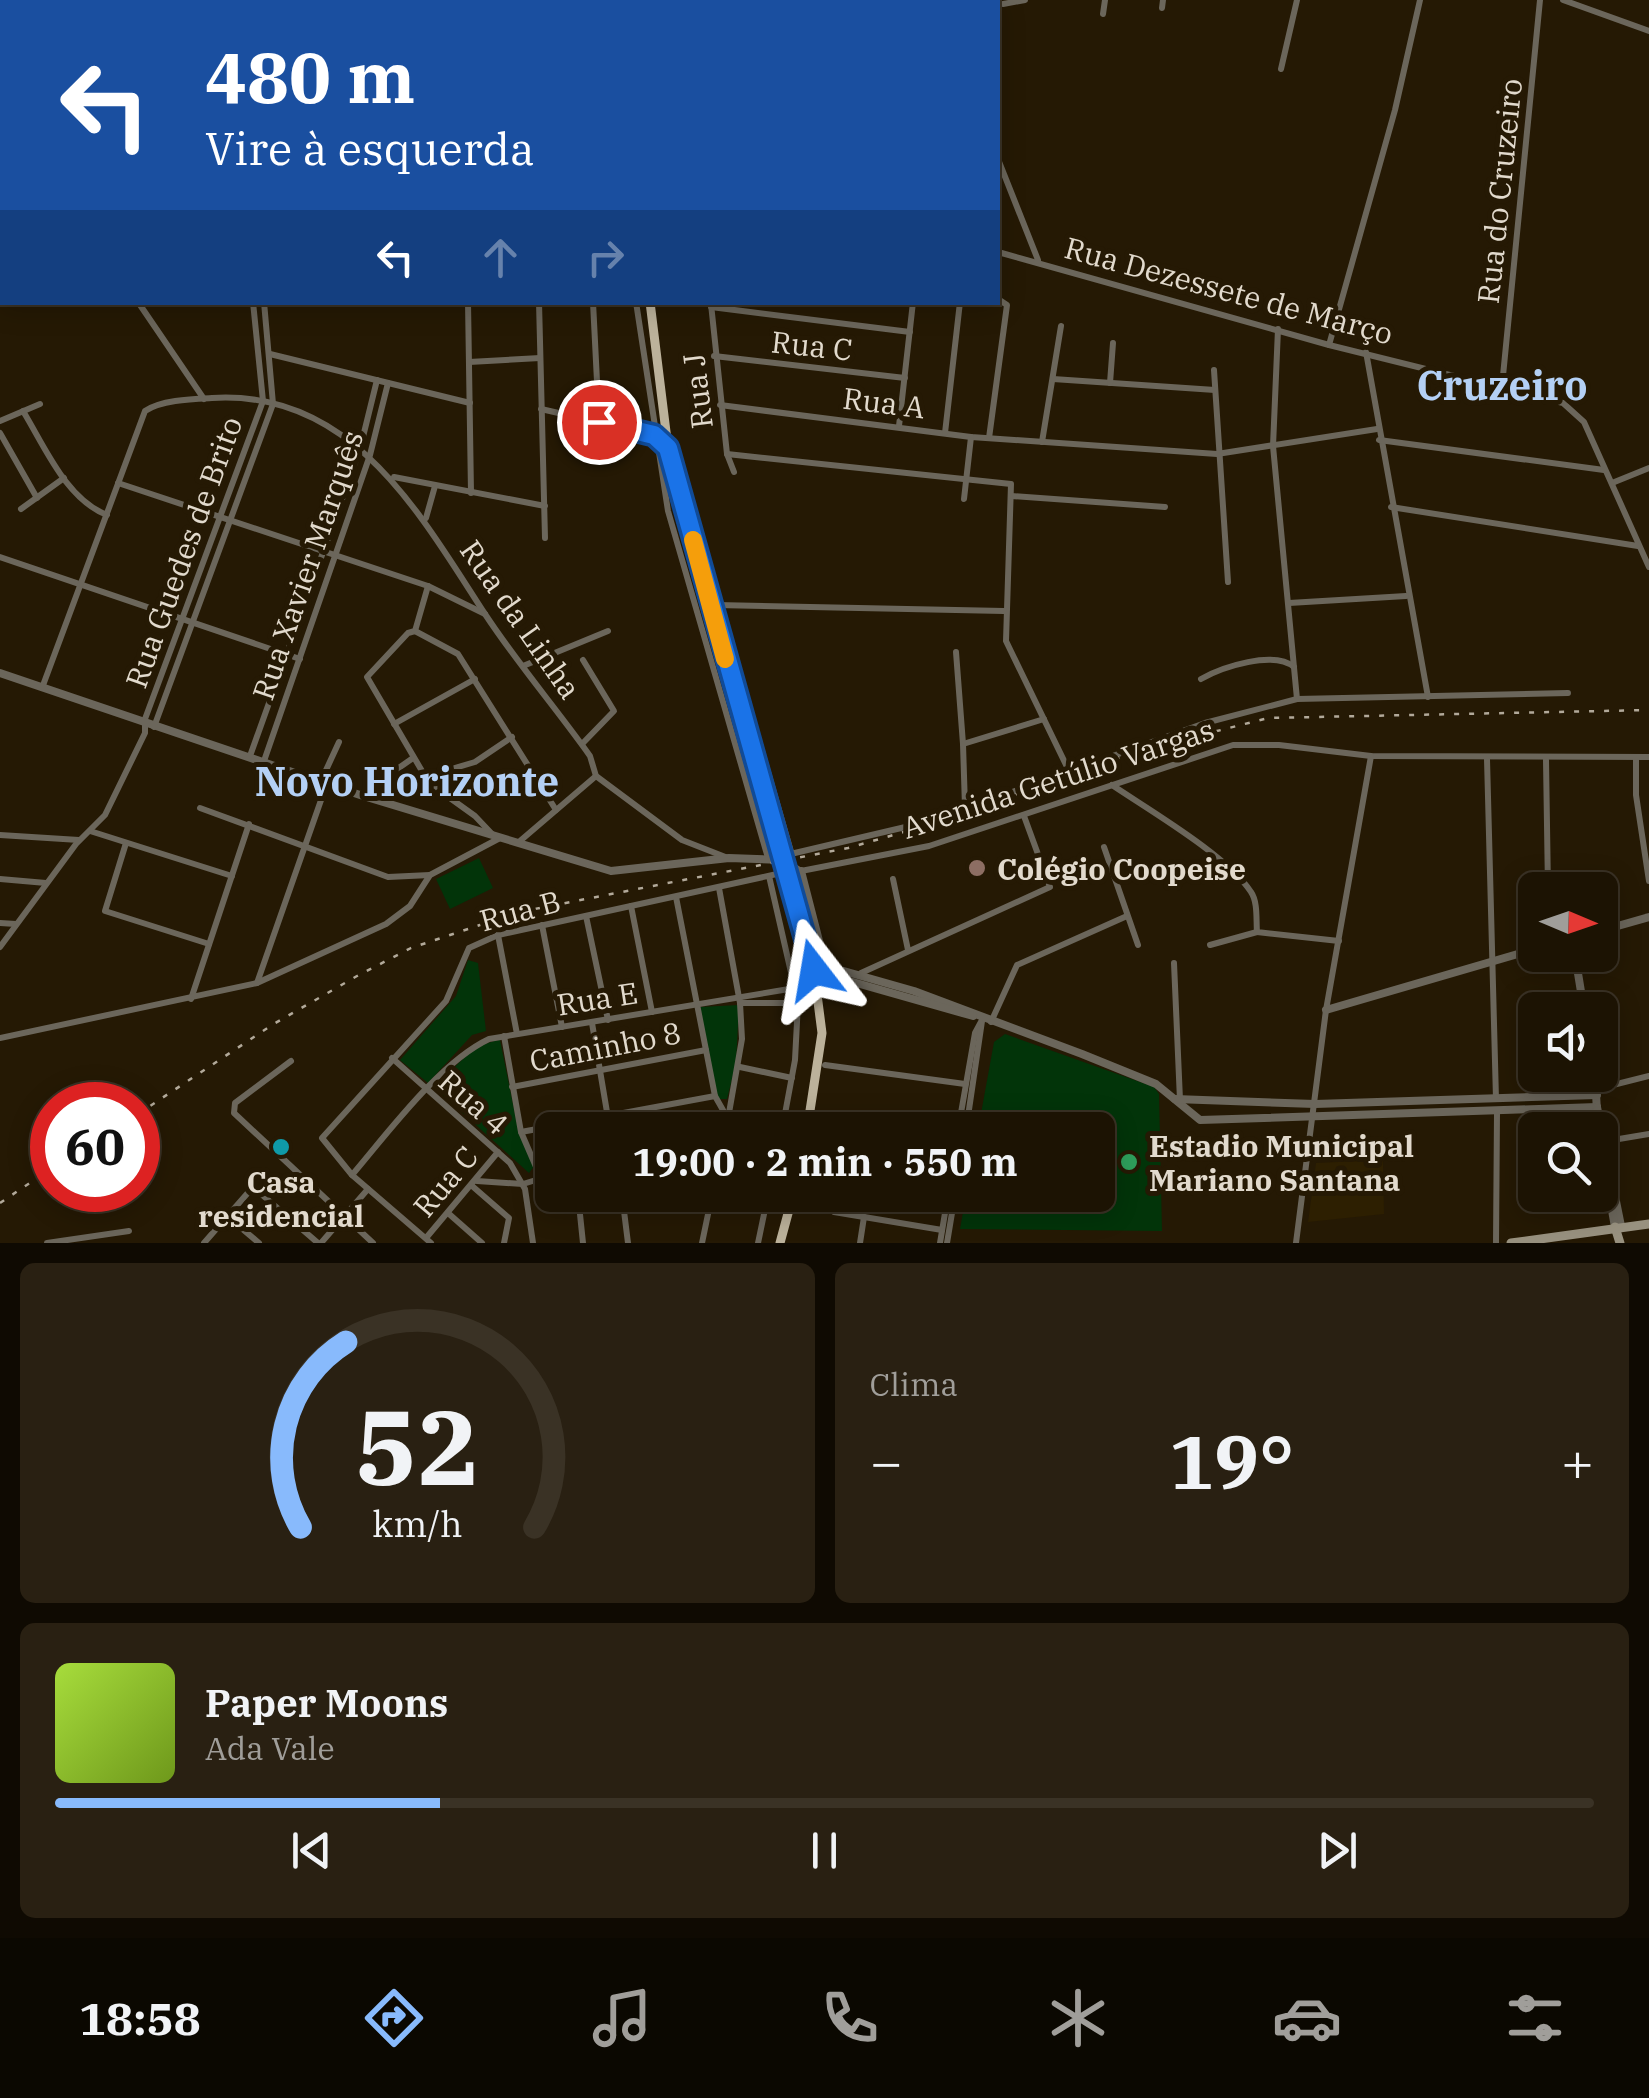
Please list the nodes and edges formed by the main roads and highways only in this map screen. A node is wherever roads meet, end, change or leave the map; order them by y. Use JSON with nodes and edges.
{"nodes":[{"id":1,"x":650,"y":305,"type":"edge"},
{"id":2,"x":809,"y":1112,"type":"edge"},
{"id":3,"x":790,"y":1212,"type":"edge"},
{"id":4,"x":1649,"y":1224,"type":"edge"},
{"id":5,"x":1620,"y":1232,"type":"edge"},
{"id":6,"x":784,"y":1239,"type":"edge"},
{"id":7,"x":1511,"y":1243,"type":"edge"},
{"id":8,"x":1551,"y":1243,"type":"edge"}],
"edges":[{"from":1,"to":2,"type":"main road"},
{"from":3,"to":6,"type":"main road"},
{"from":4,"to":5,"type":"main road"},
{"from":5,"to":7,"type":"main road"},
{"from":5,"to":8,"type":"main road"}]}
